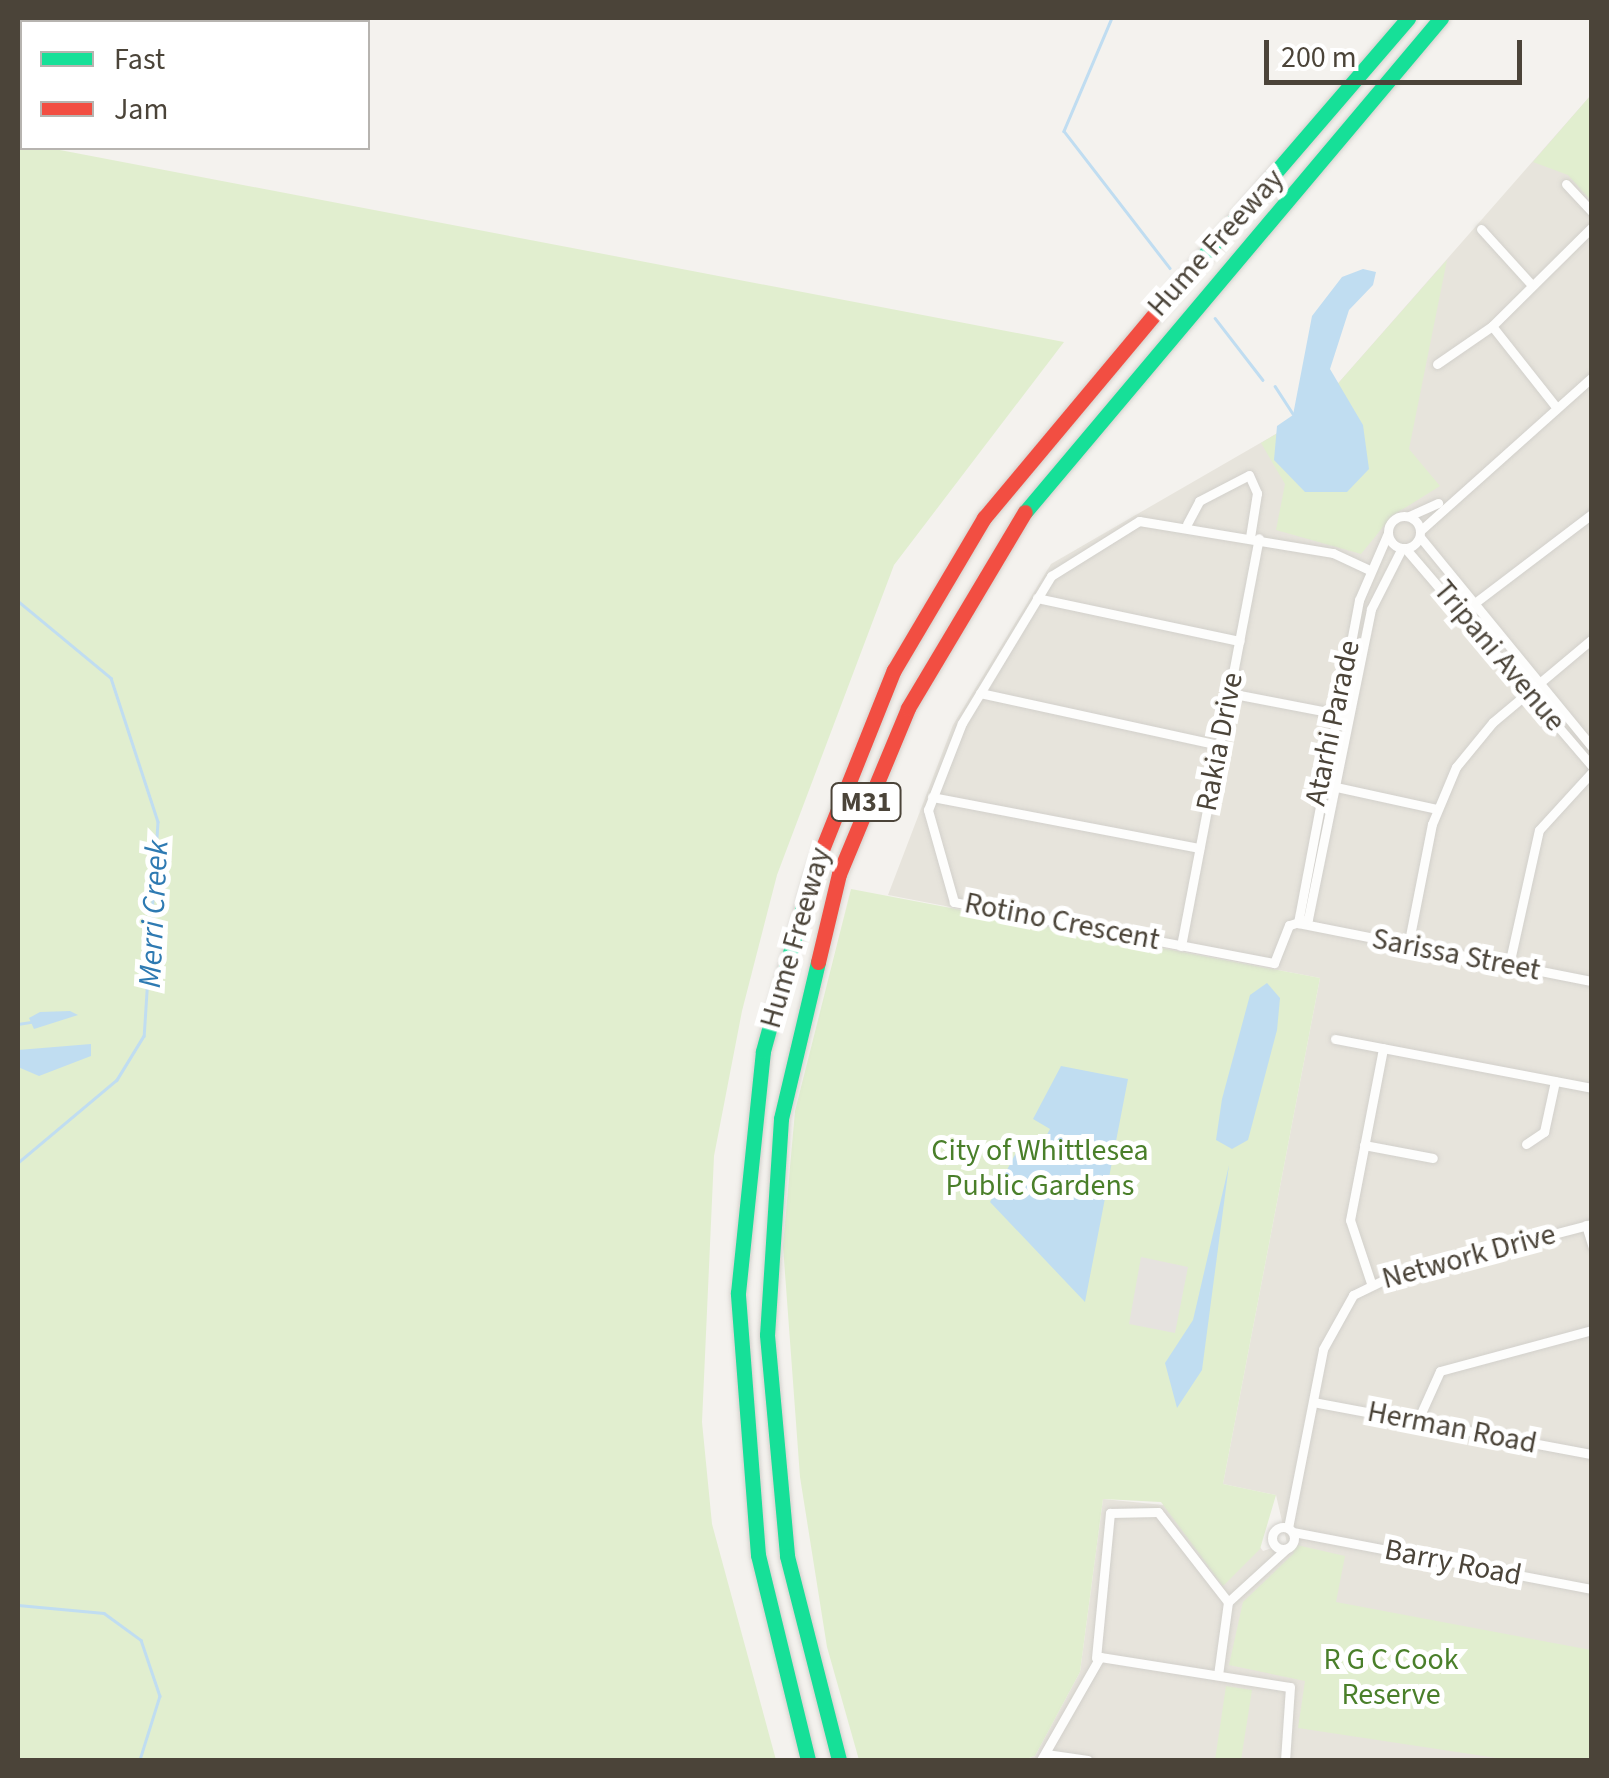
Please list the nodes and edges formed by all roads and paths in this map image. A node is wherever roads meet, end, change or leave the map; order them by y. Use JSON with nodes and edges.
{"nodes":[{"id":1,"x":1408,"y":18,"type":"edge"},
{"id":2,"x":1441,"y":18,"type":"edge"},
{"id":3,"x":1566,"y":184,"type":"dead end"},
{"id":4,"x":1592,"y":212,"type":"edge"},
{"id":5,"x":1592,"y":227,"type":"edge"},
{"id":6,"x":1481,"y":229,"type":"dead end"},
{"id":7,"x":1530,"y":284,"type":"junction"},
{"id":8,"x":1492,"y":326,"type":"junction"},
{"id":9,"x":1437,"y":364,"type":"dead end"},
{"id":10,"x":1592,"y":378,"type":"edge"},
{"id":11,"x":1556,"y":407,"type":"junction"},
{"id":12,"x":1444,"y":500,"type":"junction"},
{"id":13,"x":1592,"y":514,"type":"edge"},
{"id":14,"x":1409,"y":516,"type":"junction"},
{"id":15,"x":1187,"y":524,"type":"junction"},
{"id":16,"x":1388,"y":532,"type":"junction"},
{"id":17,"x":1420,"y":534,"type":"junction"},
{"id":18,"x":1254,"y":537,"type":"junction"},
{"id":19,"x":1403,"y":548,"type":"junction"},
{"id":20,"x":1369,"y":570,"type":"junction"},
{"id":21,"x":1038,"y":598,"type":"junction"},
{"id":22,"x":1472,"y":605,"type":"junction"},
{"id":23,"x":1592,"y":639,"type":"edge"},
{"id":24,"x":1239,"y":641,"type":"junction"},
{"id":25,"x":1534,"y":687,"type":"junction"},
{"id":26,"x":980,"y":693,"type":"junction"},
{"id":27,"x":1229,"y":693,"type":"junction"},
{"id":28,"x":1334,"y":713,"type":"junction"},
{"id":29,"x":1348,"y":716,"type":"junction"},
{"id":30,"x":1220,"y":745,"type":"junction"},
{"id":31,"x":1592,"y":748,"type":"edge"},
{"id":32,"x":1592,"y":769,"type":"edge"},
{"id":33,"x":1320,"y":784,"type":"junction"},
{"id":34,"x":1334,"y":786,"type":"junction"},
{"id":35,"x":932,"y":797,"type":"junction"},
{"id":36,"x":1436,"y":808,"type":"junction"},
{"id":37,"x":1200,"y":848,"type":"junction"},
{"id":38,"x":1301,"y":921,"type":"junction"},
{"id":39,"x":1181,"y":946,"type":"junction"},
{"id":40,"x":1408,"y":946,"type":"junction"},
{"id":41,"x":1509,"y":965,"type":"junction"},
{"id":42,"x":1592,"y":981,"type":"edge"},
{"id":43,"x":1335,"y":1039,"type":"dead end"},
{"id":44,"x":1382,"y":1048,"type":"junction"},
{"id":45,"x":1555,"y":1081,"type":"junction"},
{"id":46,"x":1592,"y":1088,"type":"edge"},
{"id":47,"x":1526,"y":1144,"type":"dead end"},
{"id":48,"x":1364,"y":1145,"type":"junction"},
{"id":49,"x":1433,"y":1158,"type":"dead end"},
{"id":50,"x":1589,"y":1224,"type":"edge"},
{"id":51,"x":1592,"y":1245,"type":"edge"},
{"id":52,"x":1371,"y":1283,"type":"junction"},
{"id":53,"x":1592,"y":1330,"type":"edge"},
{"id":54,"x":1312,"y":1402,"type":"junction"},
{"id":55,"x":1417,"y":1422,"type":"junction"},
{"id":56,"x":1592,"y":1454,"type":"edge"},
{"id":57,"x":1290,"y":1538,"type":"junction"},
{"id":58,"x":1272,"y":1540,"type":"junction"},
{"id":59,"x":1266,"y":1559,"type":"junction"},
{"id":60,"x":1592,"y":1589,"type":"edge"},
{"id":61,"x":1228,"y":1602,"type":"junction"},
{"id":62,"x":1096,"y":1658,"type":"junction"},
{"id":63,"x":1218,"y":1675,"type":"junction"},
{"id":64,"x":1043,"y":1757,"type":"edge"},
{"id":65,"x":808,"y":1760,"type":"edge"},
{"id":66,"x":839,"y":1760,"type":"edge"},
{"id":67,"x":1088,"y":1760,"type":"edge"},
{"id":68,"x":1284,"y":1760,"type":"edge"}],
"edges":[{"from":1,"to":65,"type":"highway","name":"Hume Freeway","number":"M31"},
{"from":2,"to":66,"type":"highway","name":"Hume Freeway","number":"M31"},
{"from":3,"to":4,"type":"street"},
{"from":5,"to":7,"type":"street"},
{"from":6,"to":7,"type":"street"},
{"from":7,"to":8,"type":"street"},
{"from":8,"to":9,"type":"street"},
{"from":8,"to":11,"type":"street"},
{"from":10,"to":11,"type":"street"},
{"from":11,"to":12,"type":"street"},
{"from":12,"to":14,"type":"street"},
{"from":12,"to":17,"type":"street"},
{"from":13,"to":22,"type":"street"},
{"from":14,"to":16,"type":"street"},
{"from":14,"to":17,"type":"street","name":"Tripani Avenue"},
{"from":15,"to":18,"type":"street"},
{"from":15,"to":18,"type":"street","name":"Rakia Drive"},
{"from":15,"to":21,"type":"street"},
{"from":16,"to":19,"type":"street","name":"Tripani Avenue"},
{"from":16,"to":20,"type":"street","name":"Atarhi Parade"},
{"from":17,"to":19,"type":"street"},
{"from":17,"to":22,"type":"street","name":"Tripani Avenue"},
{"from":18,"to":20,"type":"street"},
{"from":18,"to":24,"type":"street","name":"Rakia Drive"},
{"from":19,"to":25,"type":"street","name":"Tripani Avenue"},
{"from":19,"to":29,"type":"street","name":"Atarhi Parade"},
{"from":20,"to":28,"type":"street","name":"Atarhi Parade"},
{"from":21,"to":24,"type":"street"},
{"from":21,"to":26,"type":"street"},
{"from":22,"to":25,"type":"street","name":"Tripani Avenue"},
{"from":23,"to":25,"type":"street"},
{"from":24,"to":27,"type":"street","name":"Rakia Drive"},
{"from":25,"to":31,"type":"street","name":"Tripani Avenue"},
{"from":25,"to":32,"type":"street","name":"Tripani Avenue"},
{"from":25,"to":36,"type":"street"},
{"from":26,"to":30,"type":"street"},
{"from":26,"to":35,"type":"street"},
{"from":27,"to":28,"type":"street"},
{"from":27,"to":30,"type":"street","name":"Rakia Drive"},
{"from":28,"to":29,"type":"street"},
{"from":28,"to":33,"type":"street","name":"Atarhi Parade"},
{"from":29,"to":34,"type":"street","name":"Atarhi Parade"},
{"from":30,"to":37,"type":"street","name":"Rakia Drive"},
{"from":32,"to":41,"type":"street"},
{"from":33,"to":34,"type":"street"},
{"from":33,"to":38,"type":"street","name":"Atarhi Parade"},
{"from":34,"to":36,"type":"street"},
{"from":34,"to":38,"type":"street","name":"Atarhi Parade"},
{"from":35,"to":37,"type":"street"},
{"from":35,"to":39,"type":"street","name":"Rotino Crescent"},
{"from":36,"to":40,"type":"street"},
{"from":37,"to":39,"type":"street","name":"Rakia Drive"},
{"from":38,"to":39,"type":"street","name":"Rotino Crescent"},
{"from":38,"to":40,"type":"street","name":"Sarissa Street"},
{"from":40,"to":41,"type":"street","name":"Sarissa Street"},
{"from":41,"to":42,"type":"street","name":"Sarissa Street"},
{"from":43,"to":44,"type":"street"},
{"from":44,"to":45,"type":"street"},
{"from":44,"to":48,"type":"street"},
{"from":45,"to":46,"type":"street"},
{"from":45,"to":47,"type":"street"},
{"from":48,"to":49,"type":"street"},
{"from":48,"to":52,"type":"street"},
{"from":50,"to":51,"type":"street"},
{"from":50,"to":52,"type":"street","name":"Network Drive"},
{"from":52,"to":54,"type":"street","name":"Network Drive"},
{"from":53,"to":55,"type":"street"},
{"from":54,"to":55,"type":"street","name":"Herman Road"},
{"from":54,"to":57,"type":"street","name":"Network Drive"},
{"from":55,"to":56,"type":"street","name":"Herman Road"},
{"from":57,"to":58,"type":"street"},
{"from":57,"to":58,"type":"street"},
{"from":57,"to":59,"type":"street"},
{"from":57,"to":60,"type":"street","name":"Barry Road"},
{"from":58,"to":59,"type":"street"},
{"from":59,"to":61,"type":"street"},
{"from":61,"to":62,"type":"street"},
{"from":61,"to":63,"type":"street"},
{"from":62,"to":63,"type":"street"},
{"from":62,"to":64,"type":"street"},
{"from":63,"to":68,"type":"street"},
{"from":64,"to":67,"type":"street"}]}
